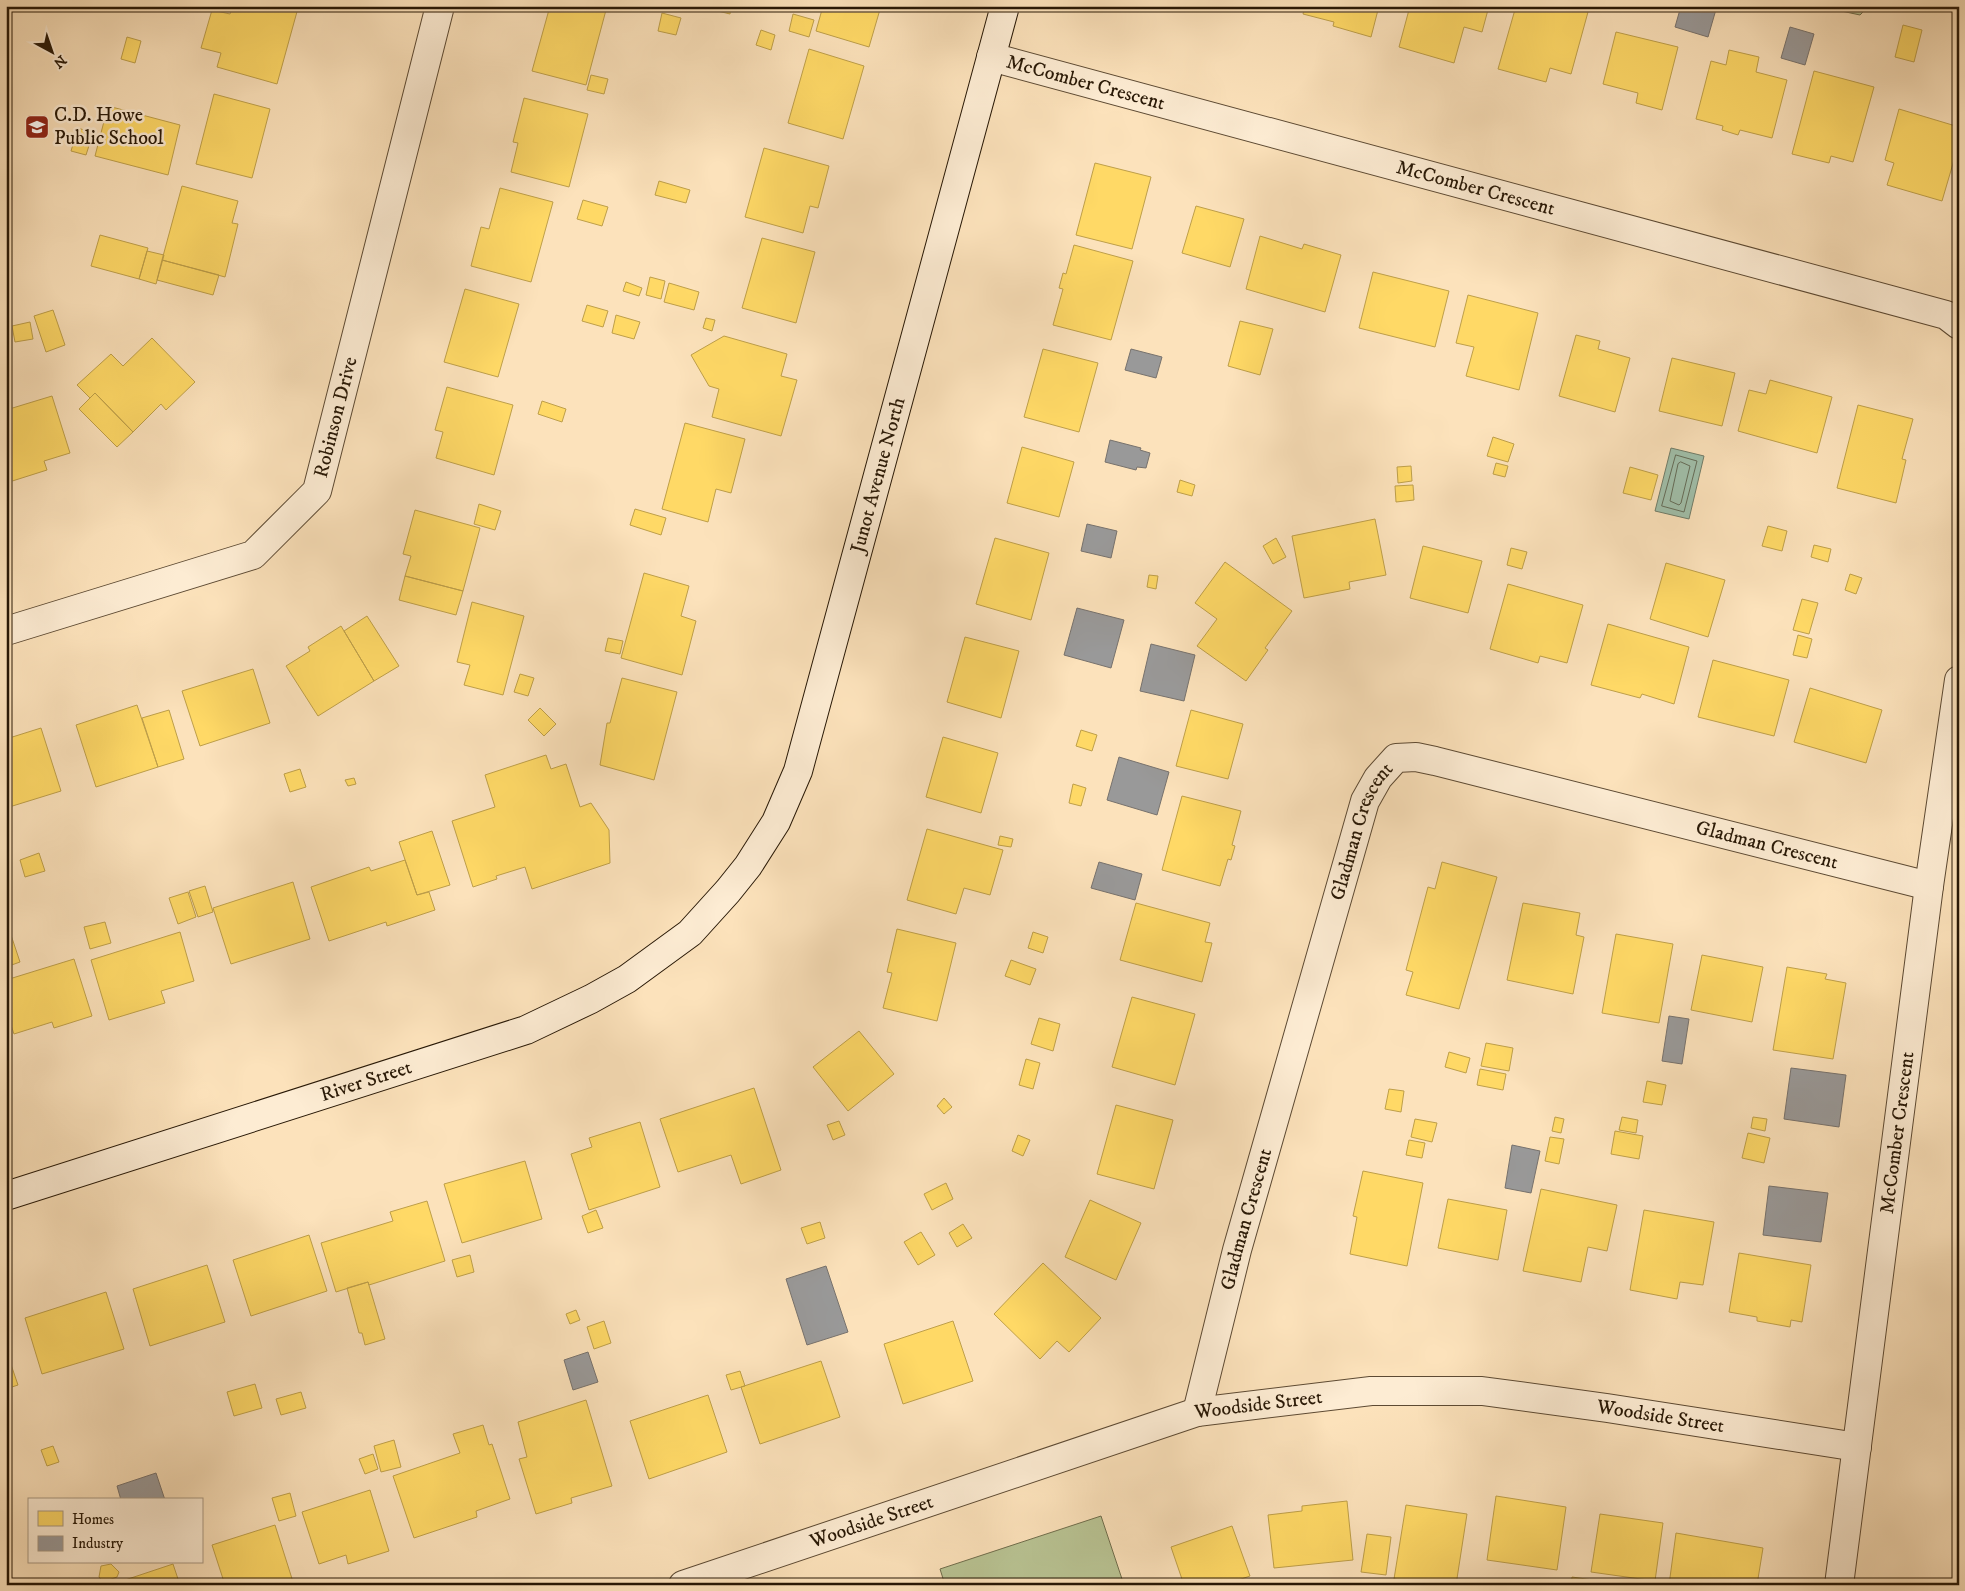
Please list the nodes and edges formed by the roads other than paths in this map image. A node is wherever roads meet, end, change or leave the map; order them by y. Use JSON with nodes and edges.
{"nodes":[{"id":1,"x":440,"y":6,"type":"edge"},
{"id":2,"x":1005,"y":6,"type":"edge"},
{"id":3,"x":991,"y":57,"type":"junction"},
{"id":4,"x":1959,"y":325,"type":"edge"},
{"id":5,"x":6,"y":631,"type":"edge"},
{"id":6,"x":1959,"y":680,"type":"edge"},
{"id":7,"x":1929,"y":886,"type":"junction"},
{"id":8,"x":701,"y":918,"type":"joint"},
{"id":9,"x":6,"y":1196,"type":"edge"},
{"id":10,"x":1197,"y":1412,"type":"junction"},
{"id":11,"x":1857,"y":1447,"type":"junction"},
{"id":12,"x":683,"y":1585,"type":"edge"},
{"id":13,"x":1839,"y":1585,"type":"edge"}],
"edges":[{"from":1,"to":5,"type":"street","name":"Robinson Drive"},
{"from":2,"to":3,"type":"street","name":"Junot Avenue North"},
{"from":3,"to":4,"type":"street","name":"McComber Crescent"},
{"from":3,"to":8,"type":"street","name":"Junot Avenue North"},
{"from":6,"to":7,"type":"street","name":"McComber Crescent"},
{"from":7,"to":10,"type":"street","name":"Gladman Crescent"},
{"from":7,"to":11,"type":"street","name":"McComber Crescent"},
{"from":8,"to":9,"type":"street","name":"River Street"},
{"from":10,"to":11,"type":"street","name":"Woodside Street"},
{"from":10,"to":12,"type":"street","name":"Woodside Street"},
{"from":11,"to":13,"type":"street","name":"McComber Crescent"}]}
